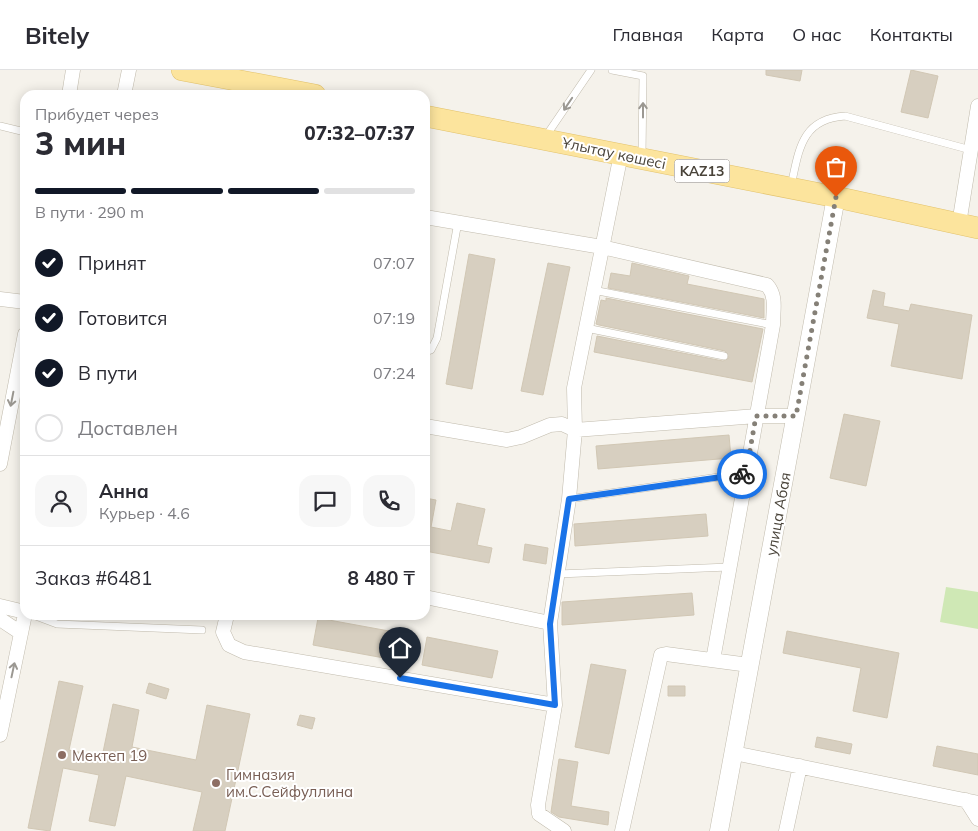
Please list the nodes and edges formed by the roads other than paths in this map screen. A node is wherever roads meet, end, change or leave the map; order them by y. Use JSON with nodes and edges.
{"nodes":[{"id":1,"x":73,"y":70,"type":"edge"},
{"id":2,"x":129,"y":70,"type":"edge"},
{"id":3,"x":182,"y":70,"type":"edge"},
{"id":4,"x":591,"y":70,"type":"edge"},
{"id":5,"x":612,"y":70,"type":"edge"},
{"id":6,"x":70,"y":90,"type":"edge"},
{"id":7,"x":125,"y":90,"type":"edge"},
{"id":8,"x":288,"y":90,"type":"edge"},
{"id":9,"x":978,"y":106,"type":"edge"},
{"id":10,"x":430,"y":117,"type":"edge"},
{"id":11,"x":0,"y":126,"type":"edge"},
{"id":12,"x":20,"y":131,"type":"edge"},
{"id":13,"x":545,"y":138,"type":"junction"},
{"id":14,"x":971,"y":150,"type":"junction"},
{"id":15,"x":621,"y":154,"type":"junction"},
{"id":16,"x":642,"y":159,"type":"junction"},
{"id":17,"x":790,"y":188,"type":"junction"},
{"id":18,"x":836,"y":197,"type":"junction"},
{"id":19,"x":430,"y":218,"type":"edge"},
{"id":20,"x":458,"y":222,"type":"junction"},
{"id":21,"x":968,"y":226,"type":"edge"},
{"id":22,"x":602,"y":247,"type":"junction"},
{"id":23,"x":593,"y":290,"type":"junction"},
{"id":24,"x":0,"y":299,"type":"edge"},
{"id":25,"x":20,"y":301,"type":"edge"},
{"id":26,"x":773,"y":325,"type":"junction"},
{"id":27,"x":586,"y":328,"type":"junction"},
{"id":28,"x":430,"y":350,"type":"edge"},
{"id":29,"x":724,"y":356,"type":"dead end"},
{"id":30,"x":20,"y":360,"type":"edge"},
{"id":31,"x":756,"y":416,"type":"junction"},
{"id":32,"x":796,"y":416,"type":"junction"},
{"id":33,"x":430,"y":427,"type":"edge"},
{"id":34,"x":575,"y":430,"type":"junction"},
{"id":35,"x":0,"y":462,"type":"edge"},
{"id":36,"x":746,"y":473,"type":"junction"},
{"id":37,"x":569,"y":499,"type":"junction"},
{"id":38,"x":728,"y":567,"type":"junction"},
{"id":39,"x":558,"y":574,"type":"junction"},
{"id":40,"x":430,"y":598,"type":"edge"},
{"id":41,"x":0,"y":606,"type":"edge"},
{"id":42,"x":20,"y":612,"type":"edge"},
{"id":43,"x":0,"y":619,"type":"edge"},
{"id":44,"x":24,"y":620,"type":"edge"},
{"id":45,"x":47,"y":620,"type":"edge"},
{"id":46,"x":226,"y":620,"type":"edge"},
{"id":47,"x":550,"y":624,"type":"junction"},
{"id":48,"x":202,"y":630,"type":"dead end"},
{"id":49,"x":21,"y":633,"type":"junction"},
{"id":50,"x":713,"y":660,"type":"junction"},
{"id":51,"x":750,"y":665,"type":"junction"},
{"id":52,"x":555,"y":705,"type":"junction"},
{"id":53,"x":0,"y":735,"type":"edge"},
{"id":54,"x":734,"y":753,"type":"junction"},
{"id":55,"x":800,"y":766,"type":"junction"},
{"id":56,"x":972,"y":802,"type":"edge"},
{"id":57,"x":978,"y":819,"type":"edge"},
{"id":58,"x":564,"y":831,"type":"edge"},
{"id":59,"x":622,"y":831,"type":"edge"},
{"id":60,"x":719,"y":831,"type":"edge"},
{"id":61,"x":787,"y":831,"type":"edge"}],
"edges":[{"from":1,"to":6,"type":"street"},
{"from":2,"to":7,"type":"street"},
{"from":3,"to":8,"type":"main road"},
{"from":4,"to":13,"type":"lane","one_way":true},
{"from":16,"to":5,"type":"lane","one_way":true},
{"from":9,"to":14,"type":"street"},
{"from":10,"to":13,"type":"main road","name":"Ұлытау көшесі","number":"KAZ13"},
{"from":11,"to":12,"type":"lane"},
{"from":13,"to":15,"type":"main road","name":"Ұлытау көшесі","number":"KAZ13"},
{"from":14,"to":17,"type":"lane"},
{"from":14,"to":21,"type":"street"},
{"from":15,"to":16,"type":"main road","name":"Ұлытау көшесі","number":"KAZ13"},
{"from":15,"to":22,"type":"street"},
{"from":16,"to":17,"type":"main road","name":"Ұлытау көшесі","number":"KAZ13"},
{"from":17,"to":18,"type":"main road","name":"Ұлытау көшесі","number":"KAZ13"},
{"from":18,"to":21,"type":"main road","name":"Ұлытау көшесі","number":"KAZ13"},
{"from":18,"to":32,"type":"street","name":"улица Абая"},
{"from":19,"to":20,"type":"street"},
{"from":20,"to":22,"type":"street"},
{"from":20,"to":28,"type":"lane"},
{"from":22,"to":23,"type":"street"},
{"from":22,"to":26,"type":"street"},
{"from":23,"to":26,"type":"lane"},
{"from":23,"to":27,"type":"street"},
{"from":24,"to":25,"type":"street"},
{"from":26,"to":31,"type":"street"},
{"from":27,"to":29,"type":"lane"},
{"from":27,"to":34,"type":"street"},
{"from":30,"to":35,"type":"street","one_way":true},
{"from":31,"to":32,"type":"street"},
{"from":31,"to":34,"type":"street"},
{"from":31,"to":36,"type":"street"},
{"from":32,"to":51,"type":"street","name":"улица Абая"},
{"from":33,"to":34,"type":"street"},
{"from":34,"to":37,"type":"street"},
{"from":36,"to":37,"type":"lane"},
{"from":36,"to":38,"type":"street"},
{"from":37,"to":39,"type":"street"},
{"from":38,"to":39,"type":"lane"},
{"from":38,"to":50,"type":"street"},
{"from":39,"to":47,"type":"street"},
{"from":40,"to":47,"type":"street"},
{"from":41,"to":42,"type":"street"},
{"from":43,"to":49,"type":"street"},
{"from":44,"to":49,"type":"street"},
{"from":45,"to":48,"type":"lane"},
{"from":46,"to":52,"type":"street"},
{"from":47,"to":52,"type":"street"},
{"from":53,"to":49,"type":"street","one_way":true},
{"from":50,"to":51,"type":"street"},
{"from":50,"to":59,"type":"street"},
{"from":51,"to":54,"type":"street","name":"улица Абая"},
{"from":52,"to":58,"type":"street"},
{"from":54,"to":55,"type":"street"},
{"from":54,"to":60,"type":"street","name":"улица Абая"},
{"from":55,"to":56,"type":"street"},
{"from":55,"to":61,"type":"street"},
{"from":56,"to":57,"type":"street"}]}
